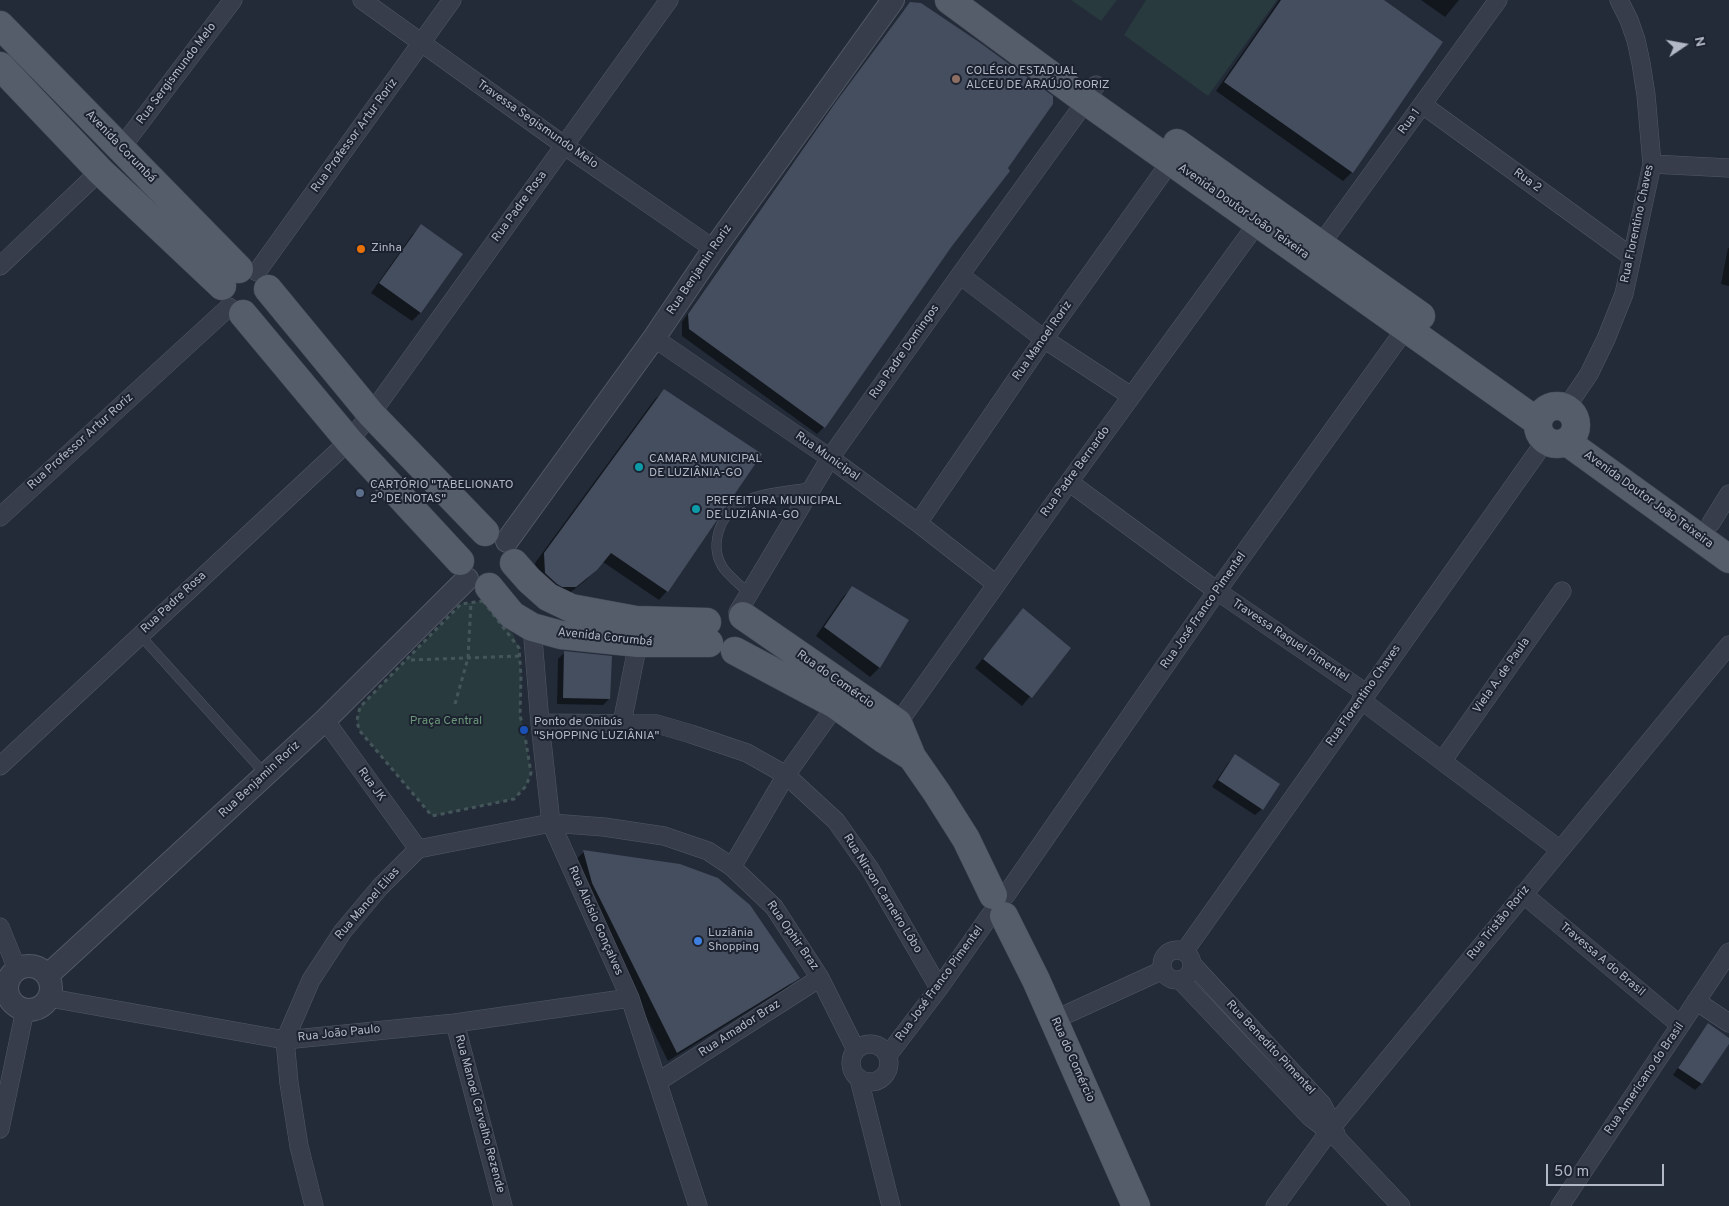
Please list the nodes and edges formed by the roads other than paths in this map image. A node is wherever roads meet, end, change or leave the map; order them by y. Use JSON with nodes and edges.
{"nodes":[{"id":1,"x":233,"y":0,"type":"edge"},
{"id":2,"x":362,"y":0,"type":"edge"},
{"id":3,"x":452,"y":0,"type":"edge"},
{"id":4,"x":669,"y":0,"type":"edge"},
{"id":5,"x":893,"y":0,"type":"edge"},
{"id":6,"x":949,"y":0,"type":"edge"},
{"id":7,"x":972,"y":0,"type":"edge"},
{"id":8,"x":1498,"y":0,"type":"edge"},
{"id":9,"x":1619,"y":0,"type":"edge"},
{"id":10,"x":0,"y":25,"type":"edge"},
{"id":11,"x":422,"y":43,"type":"junction"},
{"id":12,"x":0,"y":66,"type":"edge"},
{"id":13,"x":1091,"y":93,"type":"junction"},
{"id":14,"x":1423,"y":105,"type":"junction"},
{"id":15,"x":565,"y":146,"type":"junction"},
{"id":16,"x":121,"y":148,"type":"junction"},
{"id":17,"x":1170,"y":161,"type":"junction"},
{"id":18,"x":1652,"y":164,"type":"junction"},
{"id":19,"x":1729,"y":168,"type":"edge"},
{"id":20,"x":100,"y":171,"type":"junction"},
{"id":21,"x":1263,"y":215,"type":"junction"},
{"id":22,"x":1320,"y":244,"type":"junction"},
{"id":23,"x":714,"y":249,"type":"junction"},
{"id":24,"x":1632,"y":257,"type":"junction"},
{"id":25,"x":0,"y":266,"type":"edge"},
{"id":26,"x":960,"y":275,"type":"junction"},
{"id":27,"x":243,"y":290,"type":"junction"},
{"id":28,"x":1406,"y":328,"type":"junction"},
{"id":29,"x":654,"y":338,"type":"junction"},
{"id":30,"x":1044,"y":338,"type":"junction"},
{"id":31,"x":1131,"y":396,"type":"junction"},
{"id":32,"x":372,"y":414,"type":"junction"},
{"id":33,"x":1557,"y":424,"type":"junction"},
{"id":34,"x":349,"y":441,"type":"junction"},
{"id":35,"x":830,"y":458,"type":"junction"},
{"id":36,"x":1069,"y":482,"type":"junction"},
{"id":37,"x":812,"y":487,"type":"junction"},
{"id":38,"x":1729,"y":494,"type":"edge"},
{"id":39,"x":0,"y":516,"type":"edge"},
{"id":40,"x":918,"y":522,"type":"junction"},
{"id":41,"x":1720,"y":529,"type":"edge"},
{"id":42,"x":502,"y":546,"type":"junction"},
{"id":43,"x":1729,"y":559,"type":"edge"},
{"id":44,"x":472,"y":582,"type":"junction"},
{"id":45,"x":996,"y":584,"type":"junction"},
{"id":46,"x":1217,"y":591,"type":"junction"},
{"id":47,"x":1562,"y":591,"type":"dead end"},
{"id":48,"x":743,"y":607,"type":"junction"},
{"id":49,"x":532,"y":627,"type":"junction"},
{"id":50,"x":708,"y":632,"type":"junction"},
{"id":51,"x":140,"y":635,"type":"junction"},
{"id":52,"x":638,"y":643,"type":"junction"},
{"id":53,"x":1729,"y":645,"type":"edge"},
{"id":54,"x":736,"y":651,"type":"junction"},
{"id":55,"x":1364,"y":697,"type":"junction"},
{"id":56,"x":836,"y":705,"type":"junction"},
{"id":57,"x":325,"y":720,"type":"junction"},
{"id":58,"x":540,"y":723,"type":"junction"},
{"id":59,"x":898,"y":723,"type":"junction"},
{"id":60,"x":622,"y":724,"type":"junction"},
{"id":61,"x":912,"y":757,"type":"junction"},
{"id":62,"x":1443,"y":760,"type":"junction"},
{"id":63,"x":0,"y":766,"type":"edge"},
{"id":64,"x":266,"y":774,"type":"junction"},
{"id":65,"x":786,"y":775,"type":"junction"},
{"id":66,"x":551,"y":823,"type":"junction"},
{"id":67,"x":418,"y":849,"type":"junction"},
{"id":68,"x":1560,"y":850,"type":"junction"},
{"id":69,"x":732,"y":867,"type":"junction"},
{"id":70,"x":1524,"y":894,"type":"junction"},
{"id":71,"x":998,"y":905,"type":"junction"},
{"id":72,"x":0,"y":927,"type":"edge"},
{"id":73,"x":1729,"y":952,"type":"edge"},
{"id":74,"x":1188,"y":958,"type":"junction"},
{"id":75,"x":18,"y":969,"type":"junction"},
{"id":76,"x":1163,"y":970,"type":"junction"},
{"id":77,"x":48,"y":975,"type":"junction"},
{"id":78,"x":820,"y":978,"type":"junction"},
{"id":79,"x":1180,"y":980,"type":"junction"},
{"id":80,"x":940,"y":988,"type":"junction"},
{"id":81,"x":50,"y":998,"type":"junction"},
{"id":82,"x":630,"y":998,"type":"junction"},
{"id":83,"x":1696,"y":1001,"type":"junction"},
{"id":84,"x":11,"y":1004,"type":"edge"},
{"id":85,"x":1054,"y":1020,"type":"junction"},
{"id":86,"x":454,"y":1023,"type":"junction"},
{"id":87,"x":1729,"y":1023,"type":"edge"},
{"id":88,"x":1680,"y":1025,"type":"junction"},
{"id":89,"x":285,"y":1040,"type":"junction"},
{"id":90,"x":856,"y":1050,"type":"junction"},
{"id":91,"x":888,"y":1055,"type":"junction"},
{"id":92,"x":859,"y":1079,"type":"junction"},
{"id":93,"x":658,"y":1081,"type":"junction"},
{"id":94,"x":0,"y":1129,"type":"edge"},
{"id":95,"x":1333,"y":1132,"type":"junction"},
{"id":96,"x":314,"y":1206,"type":"edge"},
{"id":97,"x":504,"y":1206,"type":"edge"},
{"id":98,"x":698,"y":1206,"type":"edge"},
{"id":99,"x":891,"y":1206,"type":"edge"},
{"id":100,"x":1136,"y":1206,"type":"edge"},
{"id":101,"x":1275,"y":1206,"type":"edge"},
{"id":102,"x":1401,"y":1206,"type":"edge"},
{"id":103,"x":1560,"y":1206,"type":"edge"}],
"edges":[{"from":1,"to":16,"type":"street","name":"Rua Sergismundo Melo"},
{"from":2,"to":11,"type":"street","name":"Travessa Segismundo Melo"},
{"from":3,"to":11,"type":"street","name":"Rua Professor Artur Roriz"},
{"from":4,"to":15,"type":"street","name":"Rua Padre Rosa"},
{"from":5,"to":23,"type":"street","name":"Rua Benjamin Roriz"},
{"from":6,"to":13,"type":"main road","name":"Avenida Doutor João Teixeira"},
{"from":7,"to":13,"type":"main road","name":"Avenida Doutor João Teixeira"},
{"from":8,"to":14,"type":"street","name":"Rua 1"},
{"from":9,"to":18,"type":"street","name":"Rua Florentino Chaves"},
{"from":10,"to":16,"type":"main road","name":"Avenida Corumbá"},
{"from":11,"to":15,"type":"street","name":"Travessa Segismundo Melo"},
{"from":11,"to":27,"type":"street","name":"Rua Professor Artur Roriz"},
{"from":12,"to":20,"type":"main road","name":"Avenida Corumbá"},
{"from":13,"to":17,"type":"main road","name":"Avenida Doutor João Teixeira"},
{"from":13,"to":21,"type":"main road","name":"Avenida Doutor João Teixeira"},
{"from":13,"to":26,"type":"street","name":"Rua Padre Domingos"},
{"from":14,"to":22,"type":"street","name":"Rua 1"},
{"from":14,"to":24,"type":"street","name":"Rua 2"},
{"from":15,"to":23,"type":"street","name":"Travessa Segismundo Melo"},
{"from":15,"to":32,"type":"street","name":"Rua Padre Rosa"},
{"from":16,"to":27,"type":"main road","name":"Avenida Corumbá"},
{"from":17,"to":21,"type":"main road","name":"Avenida Doutor João Teixeira"},
{"from":17,"to":30,"type":"street","name":"Rua Manoel Roriz"},
{"from":18,"to":19,"type":"street"},
{"from":18,"to":24,"type":"street","name":"Rua Florentino Chaves"},
{"from":20,"to":25,"type":"street"},
{"from":20,"to":27,"type":"main road","name":"Avenida Corumbá"},
{"from":21,"to":22,"type":"main road","name":"Avenida Doutor João Teixeira"},
{"from":21,"to":28,"type":"main road","name":"Avenida Doutor João Teixeira"},
{"from":21,"to":31,"type":"street","name":"Rua Padre Bernardo"},
{"from":22,"to":33,"type":"main road","name":"Avenida Doutor João Teixeira"},
{"from":23,"to":29,"type":"street","name":"Rua Benjamin Roriz"},
{"from":24,"to":33,"type":"street","name":"Rua Florentino Chaves"},
{"from":26,"to":30,"type":"street"},
{"from":26,"to":35,"type":"street","name":"Rua Padre Domingos"},
{"from":27,"to":32,"type":"main road","name":"Avenida Corumbá"},
{"from":27,"to":34,"type":"main road","name":"Avenida Corumbá"},
{"from":27,"to":39,"type":"street","name":"Rua Professor Artur Roriz"},
{"from":28,"to":33,"type":"main road","name":"Avenida Doutor João Teixeira"},
{"from":28,"to":46,"type":"street","name":"Rua José Franco Pimentel"},
{"from":29,"to":35,"type":"street","name":"Rua Municipal"},
{"from":29,"to":42,"type":"street","name":"Rua Benjamin Roriz"},
{"from":30,"to":31,"type":"street"},
{"from":30,"to":40,"type":"street","name":"Rua Manoel Roriz"},
{"from":31,"to":36,"type":"street","name":"Rua Padre Bernardo"},
{"from":32,"to":34,"type":"street","name":"Rua Padre Rosa"},
{"from":32,"to":42,"type":"main road","name":"Avenida Corumbá"},
{"from":33,"to":41,"type":"main road","name":"Avenida Doutor João Teixeira"},
{"from":33,"to":43,"type":"main road","name":"Avenida Doutor João Teixeira"},
{"from":33,"to":55,"type":"street","name":"Rua Florentino Chaves"},
{"from":34,"to":44,"type":"main road","name":"Avenida Corumbá"},
{"from":34,"to":51,"type":"street","name":"Rua Padre Rosa"},
{"from":35,"to":37,"type":"street","name":"Rua Padre Domingos"},
{"from":35,"to":40,"type":"street","name":"Rua Municipal"},
{"from":36,"to":45,"type":"street","name":"Rua Padre Bernardo"},
{"from":36,"to":46,"type":"street","name":"Travessa Raquel Pimentel"},
{"from":37,"to":48,"type":"street","name":"Rua Padre Domingos"},
{"from":37,"to":48,"type":"lane"},
{"from":38,"to":41,"type":"street"},
{"from":40,"to":45,"type":"street","name":"Rua Municipal"},
{"from":42,"to":44,"type":"main road"},
{"from":42,"to":44,"type":"main road"},
{"from":42,"to":50,"type":"main road","name":"Avenida Corumbá"},
{"from":44,"to":49,"type":"main road","name":"Avenida Corumbá"},
{"from":44,"to":57,"type":"street","name":"Rua Benjamin Roriz"},
{"from":45,"to":59,"type":"street","name":"Rua Padre Bernardo"},
{"from":46,"to":55,"type":"street","name":"Travessa Raquel Pimentel"},
{"from":46,"to":71,"type":"street","name":"Rua José Franco Pimentel"},
{"from":47,"to":62,"type":"street","name":"Viela A. de Paula"},
{"from":48,"to":50,"type":"main road"},
{"from":48,"to":54,"type":"main road"},
{"from":48,"to":59,"type":"main road","name":"Rua do Comércio"},
{"from":49,"to":52,"type":"main road","name":"Avenida Corumbá"},
{"from":49,"to":58,"type":"street","name":"Rua Aloísio Gonçalves"},
{"from":50,"to":52,"type":"main road","name":"Avenida Corumbá"},
{"from":50,"to":54,"type":"main road"},
{"from":51,"to":63,"type":"street","name":"Rua Padre Rosa"},
{"from":51,"to":64,"type":"lane"},
{"from":52,"to":60,"type":"street"},
{"from":53,"to":68,"type":"street","name":"Rua Tristão Roriz"},
{"from":54,"to":56,"type":"main road","name":"Rua do Comércio"},
{"from":55,"to":62,"type":"street","name":"Travessa Raquel Pimentel"},
{"from":55,"to":74,"type":"street","name":"Rua Florentino Chaves"},
{"from":56,"to":61,"type":"main road","name":"Rua do Comércio"},
{"from":56,"to":65,"type":"street"},
{"from":57,"to":64,"type":"street","name":"Rua Benjamin Roriz"},
{"from":57,"to":67,"type":"street","name":"Rua JK"},
{"from":58,"to":60,"type":"street","name":"Rua Nirson Carneiro Lôbo"},
{"from":58,"to":66,"type":"street","name":"Rua Aloísio Gonçalves"},
{"from":59,"to":61,"type":"main road","name":"Rua do Comércio"},
{"from":60,"to":65,"type":"street","name":"Rua Nirson Carneiro Lôbo"},
{"from":61,"to":71,"type":"main road","name":"Rua do Comércio"},
{"from":62,"to":68,"type":"street","name":"Travessa Raquel Pimentel"},
{"from":64,"to":77,"type":"street","name":"Rua Benjamin Roriz"},
{"from":65,"to":69,"type":"street"},
{"from":65,"to":80,"type":"street","name":"Rua Nirson Carneiro Lôbo"},
{"from":66,"to":67,"type":"street"},
{"from":66,"to":69,"type":"street","name":"Rua Ophir Braz"},
{"from":66,"to":82,"type":"street","name":"Rua Aloísio Gonçalves"},
{"from":67,"to":89,"type":"street","name":"Rua Manoel Elias"},
{"from":68,"to":70,"type":"street","name":"Rua Tristão Roriz"},
{"from":69,"to":78,"type":"street","name":"Rua Ophir Braz"},
{"from":70,"to":88,"type":"street","name":"Travessa A do Brasil"},
{"from":70,"to":95,"type":"street","name":"Rua Tristão Roriz"},
{"from":71,"to":80,"type":"street","name":"Rua José Franco Pimentel"},
{"from":71,"to":85,"type":"main road","name":"Rua do Comércio"},
{"from":72,"to":75,"type":"street"},
{"from":73,"to":83,"type":"street","name":"Rua Americano do Brasil"},
{"from":74,"to":76,"type":"street"},
{"from":74,"to":79,"type":"street"},
{"from":74,"to":95,"type":"street","name":"Rua Benedito Pimentel"},
{"from":75,"to":77,"type":"street"},
{"from":75,"to":84,"type":"street"},
{"from":76,"to":79,"type":"street"},
{"from":76,"to":85,"type":"street"},
{"from":77,"to":81,"type":"street"},
{"from":78,"to":90,"type":"street","name":"Rua Ophir Braz"},
{"from":78,"to":93,"type":"street","name":"Rua Amador Braz"},
{"from":79,"to":95,"type":"street","name":"Rua Benedito Pimentel"},
{"from":80,"to":91,"type":"street","name":"Rua José Franco Pimentel"},
{"from":81,"to":84,"type":"street"},
{"from":81,"to":89,"type":"street","name":"Rua João Paulo"},
{"from":82,"to":86,"type":"street","name":"Rua João Paulo"},
{"from":82,"to":93,"type":"street","name":"Rua Aloísio Gonçalves"},
{"from":83,"to":87,"type":"street"},
{"from":83,"to":88,"type":"street","name":"Rua Americano do Brasil"},
{"from":84,"to":94,"type":"street"},
{"from":85,"to":100,"type":"main road","name":"Rua do Comércio"},
{"from":86,"to":89,"type":"street","name":"Rua João Paulo"},
{"from":86,"to":97,"type":"street","name":"Rua Manoel Carvalho Rezende"},
{"from":88,"to":103,"type":"street","name":"Rua Americano do Brasil"},
{"from":89,"to":96,"type":"street","name":"Rua Manoel Elias"},
{"from":90,"to":91,"type":"street"},
{"from":90,"to":92,"type":"street"},
{"from":91,"to":92,"type":"street"},
{"from":92,"to":99,"type":"street"},
{"from":93,"to":98,"type":"street","name":"Rua Aloísio Gonçalves"},
{"from":95,"to":101,"type":"street","name":"Rua Tristão Roriz"},
{"from":95,"to":102,"type":"street","name":"Rua Benedito Pimentel"}]}
